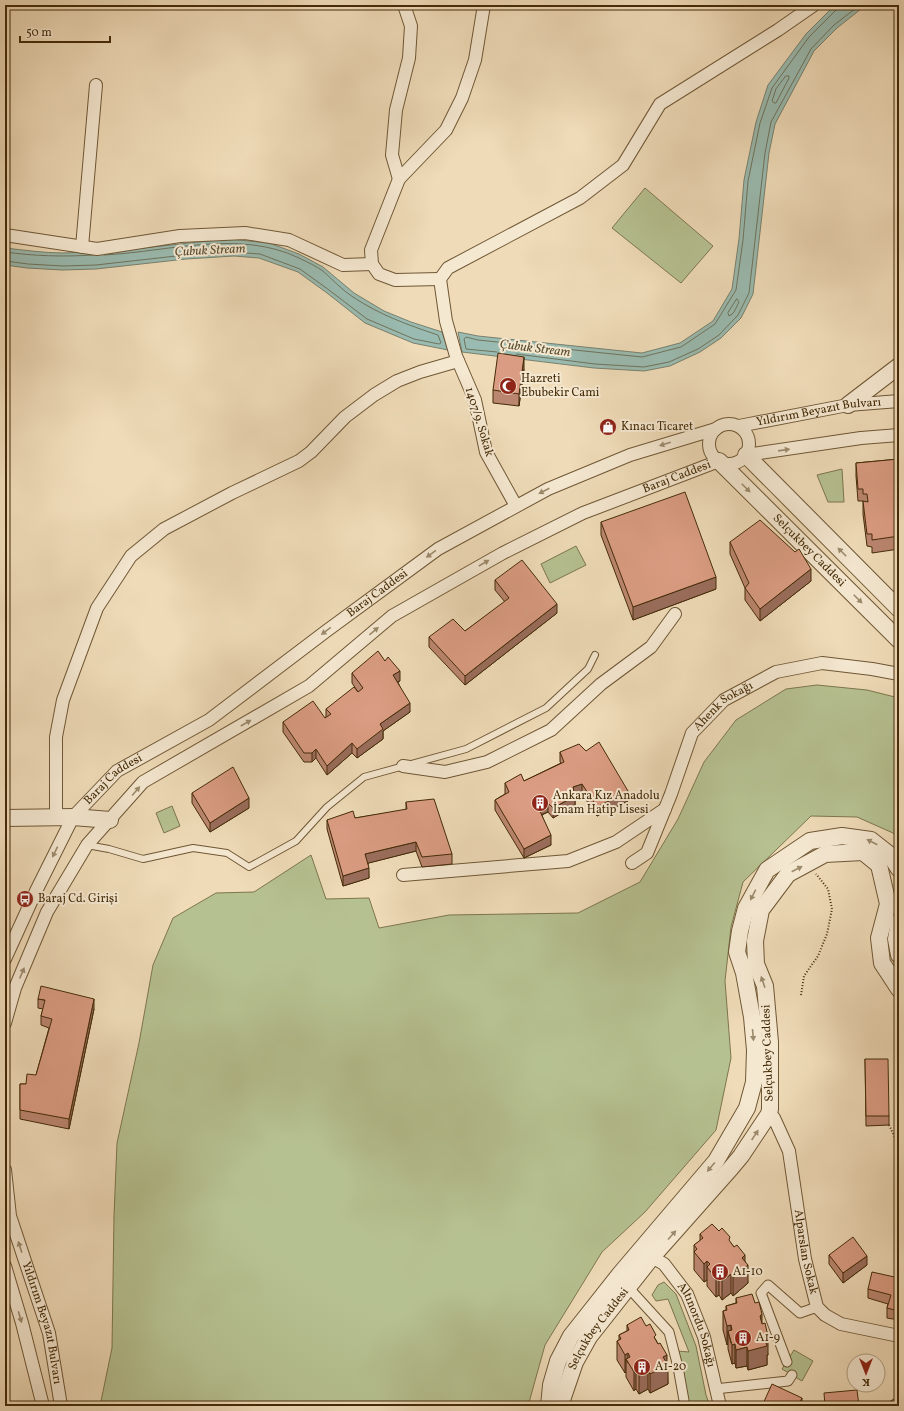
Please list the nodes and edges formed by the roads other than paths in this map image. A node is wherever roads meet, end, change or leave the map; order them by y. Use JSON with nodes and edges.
{"nodes":[{"id":1,"x":404,"y":5,"type":"edge"},
{"id":2,"x":484,"y":5,"type":"edge"},
{"id":3,"x":814,"y":5,"type":"edge"},
{"id":4,"x":96,"y":85,"type":"dead end"},
{"id":5,"x":399,"y":179,"type":"junction"},
{"id":6,"x":5,"y":235,"type":"edge"},
{"id":7,"x":82,"y":247,"type":"junction"},
{"id":8,"x":372,"y":264,"type":"junction"},
{"id":9,"x":440,"y":279,"type":"junction"},
{"id":10,"x":457,"y":359,"type":"junction"},
{"id":11,"x":899,"y":366,"type":"edge"},
{"id":12,"x":899,"y":401,"type":"edge"},
{"id":13,"x":848,"y":405,"type":"junction"},
{"id":14,"x":739,"y":426,"type":"junction"},
{"id":15,"x":716,"y":429,"type":"junction"},
{"id":16,"x":899,"y":435,"type":"edge"},
{"id":17,"x":746,"y":455,"type":"junction"},
{"id":18,"x":719,"y":461,"type":"junction"},
{"id":19,"x":516,"y":506,"type":"junction"},
{"id":20,"x":899,"y":610,"type":"edge"},
{"id":21,"x":675,"y":614,"type":"dead end"},
{"id":22,"x":899,"y":640,"type":"edge"},
{"id":23,"x":595,"y":655,"type":"dead end"},
{"id":24,"x":899,"y":674,"type":"edge"},
{"id":25,"x":403,"y":766,"type":"junction"},
{"id":26,"x":665,"y":809,"type":"junction"},
{"id":27,"x":56,"y":817,"type":"junction"},
{"id":28,"x":73,"y":817,"type":"junction"},
{"id":29,"x":5,"y":818,"type":"edge"},
{"id":30,"x":110,"y":820,"type":"junction"},
{"id":31,"x":87,"y":845,"type":"junction"},
{"id":32,"x":632,"y":863,"type":"dead end"},
{"id":33,"x":899,"y":869,"type":"edge"},
{"id":34,"x":403,"y":875,"type":"dead end"},
{"id":35,"x":899,"y":922,"type":"edge"},
{"id":36,"x":899,"y":955,"type":"edge"},
{"id":37,"x":5,"y":959,"type":"edge"},
{"id":38,"x":899,"y":989,"type":"edge"},
{"id":39,"x":5,"y":1023,"type":"edge"},
{"id":40,"x":769,"y":1114,"type":"junction"},
{"id":41,"x":5,"y":1170,"type":"edge"},
{"id":42,"x":652,"y":1257,"type":"junction"},
{"id":43,"x":5,"y":1266,"type":"edge"},
{"id":44,"x":628,"y":1287,"type":"junction"},
{"id":45,"x":817,"y":1307,"type":"junction"},
{"id":46,"x":899,"y":1336,"type":"edge"},
{"id":47,"x":787,"y":1362,"type":"dead end"},
{"id":48,"x":792,"y":1375,"type":"dead end"},
{"id":49,"x":716,"y":1389,"type":"junction"},
{"id":50,"x":42,"y":1406,"type":"edge"},
{"id":51,"x":61,"y":1406,"type":"edge"},
{"id":52,"x":549,"y":1406,"type":"edge"},
{"id":53,"x":560,"y":1406,"type":"edge"},
{"id":54,"x":685,"y":1406,"type":"edge"},
{"id":55,"x":720,"y":1406,"type":"edge"}],
"edges":[{"from":1,"to":5,"type":"street"},
{"from":2,"to":5,"type":"street"},
{"from":3,"to":9,"type":"street"},
{"from":4,"to":7,"type":"street"},
{"from":5,"to":8,"type":"street"},
{"from":6,"to":7,"type":"street"},
{"from":7,"to":8,"type":"street"},
{"from":8,"to":9,"type":"street"},
{"from":9,"to":10,"type":"street","name":"1407/9. Sokak"},
{"from":10,"to":19,"type":"street","name":"1407/9. Sokak"},
{"from":10,"to":27,"type":"street"},
{"from":11,"to":13,"type":"street"},
{"from":12,"to":13,"type":"street","name":"Yıldırım Beyazıt Bulvarı"},
{"from":13,"to":14,"type":"street","name":"Yıldırım Beyazıt Bulvarı"},
{"from":14,"to":15,"type":"street"},
{"from":14,"to":17,"type":"street"},
{"from":15,"to":18,"type":"street"},
{"from":15,"to":19,"type":"street","name":"Baraj Caddesi","one_way":true},
{"from":17,"to":16,"type":"street","one_way":true},
{"from":17,"to":18,"type":"street"},
{"from":20,"to":17,"type":"street","name":"Selçukbey Caddesi","one_way":true},
{"from":18,"to":22,"type":"street","name":"Selçukbey Caddesi","one_way":true},
{"from":30,"to":18,"type":"street","name":"Baraj Caddesi","one_way":true},
{"from":19,"to":28,"type":"street","name":"Baraj Caddesi","one_way":true},
{"from":21,"to":25,"type":"street"},
{"from":23,"to":25,"type":"lane"},
{"from":24,"to":26,"type":"street","name":"Ahenk Sokağı"},
{"from":25,"to":31,"type":"lane"},
{"from":26,"to":32,"type":"street","name":"Ahenk Sokağı"},
{"from":26,"to":34,"type":"street"},
{"from":27,"to":28,"type":"street"},
{"from":27,"to":29,"type":"street"},
{"from":28,"to":30,"type":"street"},
{"from":28,"to":37,"type":"street","one_way":true},
{"from":30,"to":31,"type":"street"},
{"from":39,"to":31,"type":"street","one_way":true},
{"from":33,"to":52,"type":"street","name":"Selçukbey Caddesi","one_way":true},
{"from":35,"to":36,"type":"street"},
{"from":40,"to":38,"type":"street","name":"Selçukbey Caddesi","one_way":true},
{"from":42,"to":40,"type":"street","name":"Selçukbey Caddesi","one_way":true},
{"from":40,"to":45,"type":"street","name":"Alparslan Sokak"},
{"from":51,"to":41,"type":"street","name":"Yıldırım Beyazıt Bulvarı","one_way":true},
{"from":42,"to":44,"type":"street","name":"Selçukbey Caddesi"},
{"from":42,"to":49,"type":"street","name":"Altınordu Sokağı"},
{"from":43,"to":50,"type":"street","name":"Yıldırım Beyazıt Bulvarı","one_way":true},
{"from":44,"to":53,"type":"street","name":"Selçukbey Caddesi"},
{"from":44,"to":54,"type":"street"},
{"from":45,"to":46,"type":"street","name":"Alparslan Sokak"},
{"from":45,"to":47,"type":"street"},
{"from":48,"to":49,"type":"street"},
{"from":49,"to":55,"type":"street","name":"Altınordu Sokağı"}]}
